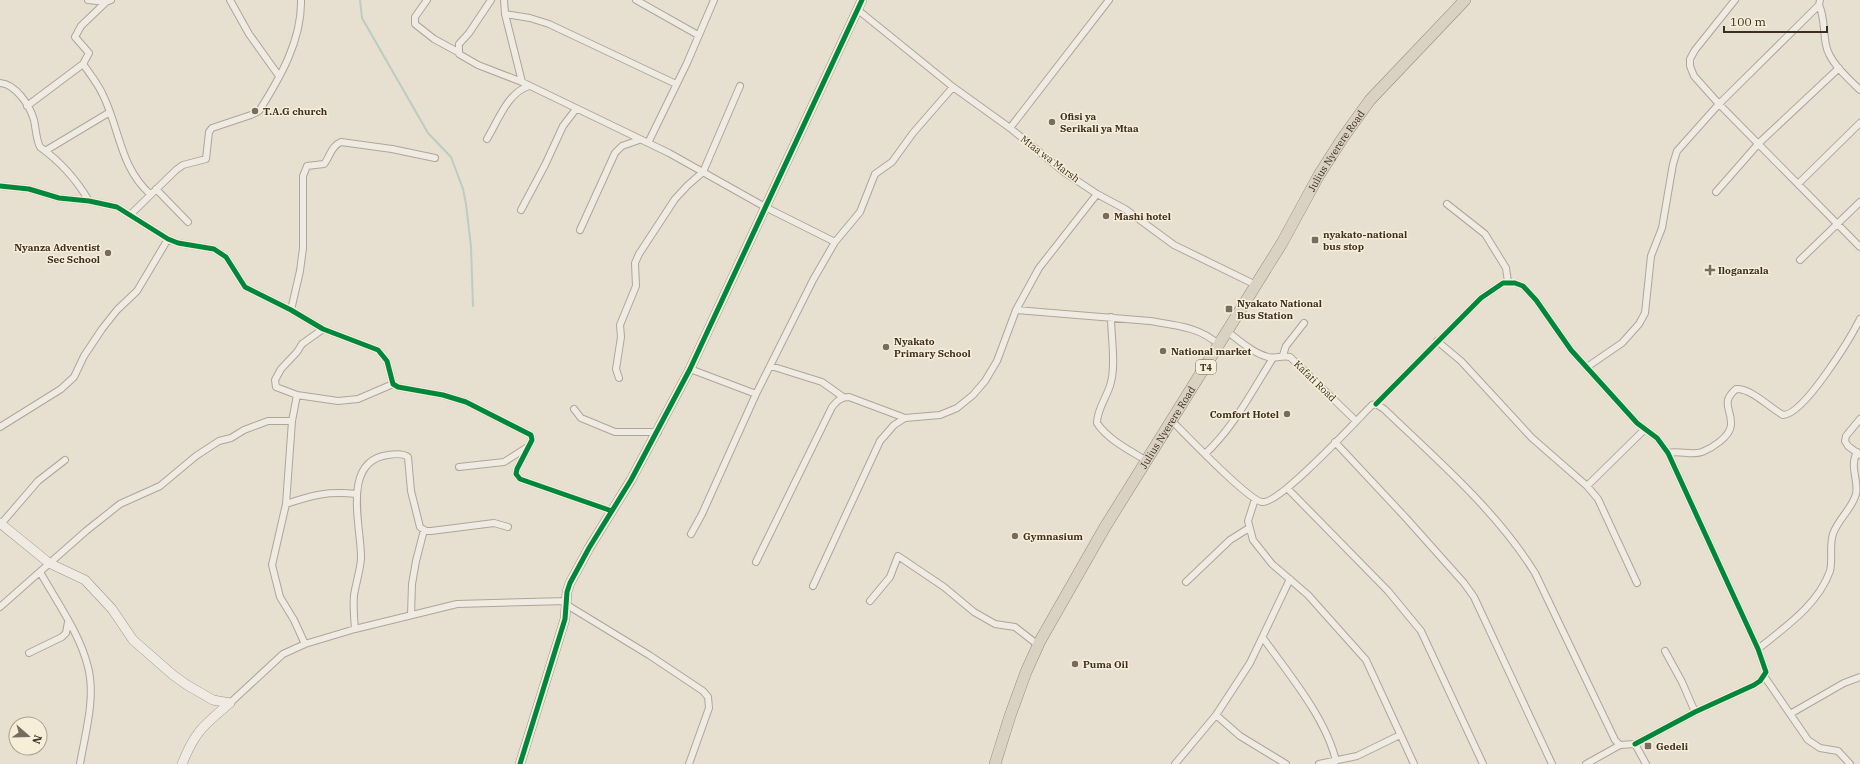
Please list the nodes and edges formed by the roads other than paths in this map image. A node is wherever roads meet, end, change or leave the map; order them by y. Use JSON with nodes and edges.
{"nodes":[{"id":1,"x":88,"y":0,"type":"edge"},
{"id":2,"x":230,"y":0,"type":"edge"},
{"id":3,"x":301,"y":0,"type":"edge"},
{"id":4,"x":428,"y":0,"type":"edge"},
{"id":5,"x":491,"y":0,"type":"edge"},
{"id":6,"x":504,"y":0,"type":"edge"},
{"id":7,"x":636,"y":0,"type":"edge"},
{"id":8,"x":714,"y":0,"type":"edge"},
{"id":9,"x":862,"y":0,"type":"edge"},
{"id":10,"x":1109,"y":0,"type":"edge"},
{"id":11,"x":1465,"y":0,"type":"edge"},
{"id":12,"x":1735,"y":0,"type":"edge"},
{"id":13,"x":109,"y":1,"type":"edge"},
{"id":14,"x":1820,"y":2,"type":"edge"},
{"id":15,"x":858,"y":10,"type":"junction"},
{"id":16,"x":505,"y":14,"type":"junction"},
{"id":17,"x":698,"y":35,"type":"junction"},
{"id":18,"x":458,"y":52,"type":"junction"},
{"id":19,"x":83,"y":64,"type":"junction"},
{"id":20,"x":1839,"y":68,"type":"junction"},
{"id":21,"x":279,"y":76,"type":"junction"},
{"id":22,"x":522,"y":82,"type":"junction"},
{"id":23,"x":0,"y":83,"type":"edge"},
{"id":24,"x":676,"y":84,"type":"junction"},
{"id":25,"x":529,"y":86,"type":"junction"},
{"id":26,"x":740,"y":86,"type":"dead end"},
{"id":27,"x":953,"y":87,"type":"junction"},
{"id":28,"x":1860,"y":90,"type":"edge"},
{"id":29,"x":1719,"y":104,"type":"junction"},
{"id":30,"x":27,"y":106,"type":"junction"},
{"id":31,"x":576,"y":109,"type":"junction"},
{"id":32,"x":110,"y":112,"type":"junction"},
{"id":33,"x":1860,"y":123,"type":"edge"},
{"id":34,"x":1010,"y":128,"type":"junction"},
{"id":35,"x":487,"y":139,"type":"dead end"},
{"id":36,"x":639,"y":140,"type":"junction"},
{"id":37,"x":648,"y":143,"type":"junction"},
{"id":38,"x":1759,"y":143,"type":"junction"},
{"id":39,"x":45,"y":151,"type":"junction"},
{"id":40,"x":435,"y":158,"type":"dead end"},
{"id":41,"x":703,"y":172,"type":"junction"},
{"id":42,"x":1798,"y":183,"type":"junction"},
{"id":43,"x":0,"y":186,"type":"edge"},
{"id":44,"x":156,"y":189,"type":"junction"},
{"id":45,"x":1716,"y":192,"type":"dead end"},
{"id":46,"x":150,"y":194,"type":"junction"},
{"id":47,"x":1096,"y":194,"type":"junction"},
{"id":48,"x":89,"y":201,"type":"junction"},
{"id":49,"x":1860,"y":202,"type":"edge"},
{"id":50,"x":1447,"y":204,"type":"dead end"},
{"id":51,"x":765,"y":207,"type":"junction"},
{"id":52,"x":521,"y":210,"type":"dead end"},
{"id":53,"x":130,"y":215,"type":"junction"},
{"id":54,"x":188,"y":222,"type":"dead end"},
{"id":55,"x":1838,"y":225,"type":"junction"},
{"id":56,"x":580,"y":230,"type":"dead end"},
{"id":57,"x":168,"y":239,"type":"junction"},
{"id":58,"x":835,"y":242,"type":"junction"},
{"id":59,"x":1860,"y":247,"type":"edge"},
{"id":60,"x":1800,"y":260,"type":"dead end"},
{"id":61,"x":1508,"y":282,"type":"junction"},
{"id":62,"x":1256,"y":285,"type":"junction"},
{"id":63,"x":291,"y":310,"type":"junction"},
{"id":64,"x":1016,"y":310,"type":"junction"},
{"id":65,"x":1111,"y":317,"type":"junction"},
{"id":66,"x":1860,"y":318,"type":"edge"},
{"id":67,"x":1304,"y":323,"type":"dead end"},
{"id":68,"x":322,"y":329,"type":"junction"},
{"id":69,"x":1228,"y":332,"type":"junction"},
{"id":70,"x":1437,"y":341,"type":"junction"},
{"id":71,"x":1219,"y":345,"type":"junction"},
{"id":72,"x":1283,"y":355,"type":"junction"},
{"id":73,"x":1273,"y":358,"type":"junction"},
{"id":74,"x":771,"y":366,"type":"junction"},
{"id":75,"x":1587,"y":367,"type":"junction"},
{"id":76,"x":690,"y":369,"type":"junction"},
{"id":77,"x":620,"y":378,"type":"dead end"},
{"id":78,"x":393,"y":384,"type":"junction"},
{"id":79,"x":756,"y":394,"type":"junction"},
{"id":80,"x":297,"y":395,"type":"junction"},
{"id":81,"x":843,"y":397,"type":"junction"},
{"id":82,"x":1376,"y":404,"type":"junction"},
{"id":83,"x":574,"y":409,"type":"dead end"},
{"id":84,"x":904,"y":418,"type":"junction"},
{"id":85,"x":1860,"y":419,"type":"edge"},
{"id":86,"x":292,"y":420,"type":"junction"},
{"id":87,"x":1172,"y":421,"type":"junction"},
{"id":88,"x":1356,"y":421,"type":"junction"},
{"id":89,"x":0,"y":427,"type":"edge"},
{"id":90,"x":1645,"y":429,"type":"junction"},
{"id":91,"x":658,"y":432,"type":"junction"},
{"id":92,"x":1335,"y":442,"type":"junction"},
{"id":93,"x":526,"y":448,"type":"junction"},
{"id":94,"x":1668,"y":453,"type":"junction"},
{"id":95,"x":1205,"y":454,"type":"junction"},
{"id":96,"x":1858,"y":454,"type":"edge"},
{"id":97,"x":65,"y":460,"type":"dead end"},
{"id":98,"x":1147,"y":461,"type":"junction"},
{"id":99,"x":459,"y":467,"type":"dead end"},
{"id":100,"x":1587,"y":486,"type":"junction"},
{"id":101,"x":1288,"y":490,"type":"junction"},
{"id":102,"x":356,"y":494,"type":"junction"},
{"id":103,"x":1255,"y":499,"type":"junction"},
{"id":104,"x":286,"y":504,"type":"junction"},
{"id":105,"x":612,"y":511,"type":"junction"},
{"id":106,"x":0,"y":524,"type":"edge"},
{"id":107,"x":508,"y":527,"type":"dead end"},
{"id":108,"x":1249,"y":528,"type":"junction"},
{"id":109,"x":424,"y":530,"type":"junction"},
{"id":110,"x":691,"y":534,"type":"dead end"},
{"id":111,"x":756,"y":562,"type":"dead end"},
{"id":112,"x":49,"y":563,"type":"junction"},
{"id":113,"x":40,"y":572,"type":"junction"},
{"id":114,"x":1290,"y":579,"type":"junction"},
{"id":115,"x":1186,"y":582,"type":"dead end"},
{"id":116,"x":1637,"y":583,"type":"dead end"},
{"id":117,"x":813,"y":586,"type":"dead end"},
{"id":118,"x":870,"y":601,"type":"dead end"},
{"id":119,"x":567,"y":603,"type":"junction"},
{"id":120,"x":0,"y":607,"type":"edge"},
{"id":121,"x":410,"y":615,"type":"junction"},
{"id":122,"x":68,"y":622,"type":"junction"},
{"id":123,"x":355,"y":629,"type":"junction"},
{"id":124,"x":1263,"y":638,"type":"junction"},
{"id":125,"x":305,"y":644,"type":"junction"},
{"id":126,"x":1038,"y":645,"type":"junction"},
{"id":127,"x":1758,"y":649,"type":"junction"},
{"id":128,"x":1665,"y":651,"type":"dead end"},
{"id":129,"x":29,"y":654,"type":"dead end"},
{"id":130,"x":1764,"y":676,"type":"junction"},
{"id":131,"x":1860,"y":677,"type":"edge"},
{"id":132,"x":230,"y":703,"type":"junction"},
{"id":133,"x":1695,"y":712,"type":"junction"},
{"id":134,"x":1790,"y":714,"type":"junction"},
{"id":135,"x":1216,"y":715,"type":"junction"},
{"id":136,"x":1400,"y":735,"type":"junction"},
{"id":137,"x":1635,"y":744,"type":"junction"},
{"id":138,"x":1620,"y":745,"type":"junction"},
{"id":139,"x":1336,"y":761,"type":"junction"},
{"id":140,"x":80,"y":764,"type":"edge"},
{"id":141,"x":182,"y":764,"type":"edge"},
{"id":142,"x":520,"y":764,"type":"edge"},
{"id":143,"x":689,"y":764,"type":"edge"},
{"id":144,"x":995,"y":764,"type":"edge"},
{"id":145,"x":1175,"y":764,"type":"edge"},
{"id":146,"x":1286,"y":764,"type":"edge"},
{"id":147,"x":1319,"y":764,"type":"edge"},
{"id":148,"x":1414,"y":764,"type":"edge"},
{"id":149,"x":1484,"y":764,"type":"edge"},
{"id":150,"x":1552,"y":764,"type":"edge"},
{"id":151,"x":1586,"y":764,"type":"edge"},
{"id":152,"x":1646,"y":764,"type":"edge"},
{"id":153,"x":1850,"y":764,"type":"edge"}],
"edges":[{"from":1,"to":13,"type":"street"},
{"from":2,"to":21,"type":"street"},
{"from":3,"to":21,"type":"street"},
{"from":4,"to":18,"type":"street"},
{"from":5,"to":18,"type":"street"},
{"from":6,"to":16,"type":"street"},
{"from":7,"to":17,"type":"street"},
{"from":8,"to":17,"type":"street"},
{"from":9,"to":15,"type":"street"},
{"from":10,"to":34,"type":"street"},
{"from":11,"to":62,"type":"highway","name":"Julius Nyerere Road","number":"T4"},
{"from":12,"to":29,"type":"street"},
{"from":13,"to":19,"type":"street"},
{"from":14,"to":20,"type":"street"},
{"from":14,"to":29,"type":"street"},
{"from":15,"to":27,"type":"street","name":"Mtaa wa Marsh"},
{"from":15,"to":51,"type":"street"},
{"from":16,"to":22,"type":"street"},
{"from":16,"to":24,"type":"street"},
{"from":17,"to":24,"type":"street"},
{"from":18,"to":22,"type":"street"},
{"from":19,"to":30,"type":"street"},
{"from":19,"to":32,"type":"street"},
{"from":20,"to":28,"type":"street"},
{"from":20,"to":38,"type":"street"},
{"from":21,"to":44,"type":"street"},
{"from":22,"to":25,"type":"street"},
{"from":23,"to":30,"type":"street"},
{"from":24,"to":37,"type":"street"},
{"from":25,"to":31,"type":"street"},
{"from":25,"to":35,"type":"street"},
{"from":26,"to":41,"type":"street"},
{"from":27,"to":34,"type":"street","name":"Mtaa wa Marsh"},
{"from":27,"to":58,"type":"street"},
{"from":29,"to":38,"type":"street"},
{"from":29,"to":75,"type":"street"},
{"from":30,"to":39,"type":"street"},
{"from":31,"to":36,"type":"street"},
{"from":31,"to":52,"type":"street"},
{"from":32,"to":39,"type":"street"},
{"from":32,"to":46,"type":"street"},
{"from":33,"to":42,"type":"street"},
{"from":34,"to":47,"type":"street","name":"Mtaa wa Marsh"},
{"from":36,"to":37,"type":"street"},
{"from":36,"to":56,"type":"street"},
{"from":37,"to":41,"type":"street"},
{"from":38,"to":42,"type":"street"},
{"from":38,"to":45,"type":"street"},
{"from":39,"to":48,"type":"street"},
{"from":40,"to":63,"type":"street"},
{"from":41,"to":51,"type":"street"},
{"from":41,"to":77,"type":"street"},
{"from":42,"to":55,"type":"street"},
{"from":43,"to":48,"type":"street"},
{"from":44,"to":46,"type":"street"},
{"from":44,"to":54,"type":"street"},
{"from":46,"to":53,"type":"street"},
{"from":47,"to":62,"type":"street","name":"Mtaa wa Marsh"},
{"from":47,"to":64,"type":"street"},
{"from":48,"to":53,"type":"street"},
{"from":49,"to":55,"type":"street"},
{"from":50,"to":61,"type":"street"},
{"from":51,"to":58,"type":"street"},
{"from":51,"to":76,"type":"street"},
{"from":53,"to":57,"type":"street"},
{"from":55,"to":59,"type":"street"},
{"from":55,"to":60,"type":"street"},
{"from":57,"to":63,"type":"street"},
{"from":57,"to":89,"type":"street"},
{"from":58,"to":74,"type":"street"},
{"from":61,"to":70,"type":"street"},
{"from":61,"to":75,"type":"street"},
{"from":62,"to":69,"type":"highway","name":"Julius Nyerere Road","number":"T4"},
{"from":63,"to":68,"type":"street"},
{"from":64,"to":65,"type":"street"},
{"from":64,"to":84,"type":"street"},
{"from":65,"to":71,"type":"street"},
{"from":65,"to":98,"type":"street"},
{"from":66,"to":94,"type":"street"},
{"from":67,"to":72,"type":"street"},
{"from":68,"to":78,"type":"street"},
{"from":68,"to":80,"type":"street"},
{"from":69,"to":71,"type":"highway","name":"Julius Nyerere Road","number":"T4"},
{"from":69,"to":73,"type":"street"},
{"from":70,"to":82,"type":"street"},
{"from":70,"to":100,"type":"street"},
{"from":71,"to":87,"type":"highway","name":"Julius Nyerere Road","number":"T4"},
{"from":72,"to":73,"type":"street","name":"Kafati Road"},
{"from":72,"to":88,"type":"street","name":"Kafati Road"},
{"from":73,"to":95,"type":"street"},
{"from":74,"to":79,"type":"street"},
{"from":74,"to":81,"type":"street"},
{"from":75,"to":90,"type":"street"},
{"from":76,"to":79,"type":"street"},
{"from":76,"to":91,"type":"street"},
{"from":78,"to":80,"type":"street"},
{"from":78,"to":93,"type":"street"},
{"from":79,"to":110,"type":"street"},
{"from":80,"to":86,"type":"street"},
{"from":81,"to":84,"type":"street"},
{"from":81,"to":111,"type":"street"},
{"from":82,"to":88,"type":"street"},
{"from":82,"to":138,"type":"street"},
{"from":83,"to":91,"type":"street"},
{"from":84,"to":117,"type":"street"},
{"from":85,"to":96,"type":"street"},
{"from":86,"to":104,"type":"street"},
{"from":86,"to":112,"type":"street"},
{"from":87,"to":95,"type":"street"},
{"from":87,"to":98,"type":"highway","name":"Julius Nyerere Road","number":"T4"},
{"from":88,"to":92,"type":"street"},
{"from":90,"to":94,"type":"street"},
{"from":90,"to":100,"type":"street"},
{"from":91,"to":105,"type":"street"},
{"from":92,"to":101,"type":"street"},
{"from":92,"to":150,"type":"street"},
{"from":93,"to":99,"type":"street"},
{"from":93,"to":105,"type":"street"},
{"from":94,"to":127,"type":"street"},
{"from":95,"to":103,"type":"street"},
{"from":96,"to":127,"type":"street"},
{"from":97,"to":106,"type":"street"},
{"from":98,"to":126,"type":"highway","name":"Julius Nyerere Road","number":"T4"},
{"from":100,"to":116,"type":"street"},
{"from":101,"to":103,"type":"street"},
{"from":101,"to":149,"type":"street"},
{"from":102,"to":104,"type":"street"},
{"from":102,"to":109,"type":"street"},
{"from":102,"to":123,"type":"street"},
{"from":103,"to":108,"type":"street"},
{"from":104,"to":125,"type":"street"},
{"from":105,"to":119,"type":"street"},
{"from":106,"to":112,"type":"street"},
{"from":107,"to":109,"type":"street"},
{"from":108,"to":114,"type":"street"},
{"from":108,"to":115,"type":"street"},
{"from":109,"to":121,"type":"street"},
{"from":112,"to":113,"type":"street"},
{"from":112,"to":132,"type":"street"},
{"from":113,"to":120,"type":"street"},
{"from":113,"to":122,"type":"street"},
{"from":114,"to":124,"type":"street"},
{"from":114,"to":136,"type":"street"},
{"from":118,"to":126,"type":"street"},
{"from":119,"to":121,"type":"street"},
{"from":119,"to":142,"type":"street"},
{"from":119,"to":143,"type":"street"},
{"from":121,"to":123,"type":"street"},
{"from":122,"to":129,"type":"street"},
{"from":122,"to":140,"type":"street"},
{"from":123,"to":125,"type":"street"},
{"from":124,"to":135,"type":"street"},
{"from":124,"to":139,"type":"street"},
{"from":125,"to":132,"type":"street"},
{"from":126,"to":144,"type":"highway","name":"Julius Nyerere Road","number":"T4"},
{"from":127,"to":130,"type":"street"},
{"from":128,"to":133,"type":"street"},
{"from":130,"to":133,"type":"street"},
{"from":130,"to":134,"type":"street"},
{"from":131,"to":134,"type":"street"},
{"from":132,"to":141,"type":"street"},
{"from":133,"to":137,"type":"street"},
{"from":134,"to":153,"type":"street"},
{"from":135,"to":145,"type":"street"},
{"from":135,"to":146,"type":"street"},
{"from":136,"to":139,"type":"street"},
{"from":136,"to":148,"type":"street"},
{"from":137,"to":138,"type":"street"},
{"from":137,"to":152,"type":"street"},
{"from":138,"to":151,"type":"street"},
{"from":139,"to":147,"type":"street"}]}
